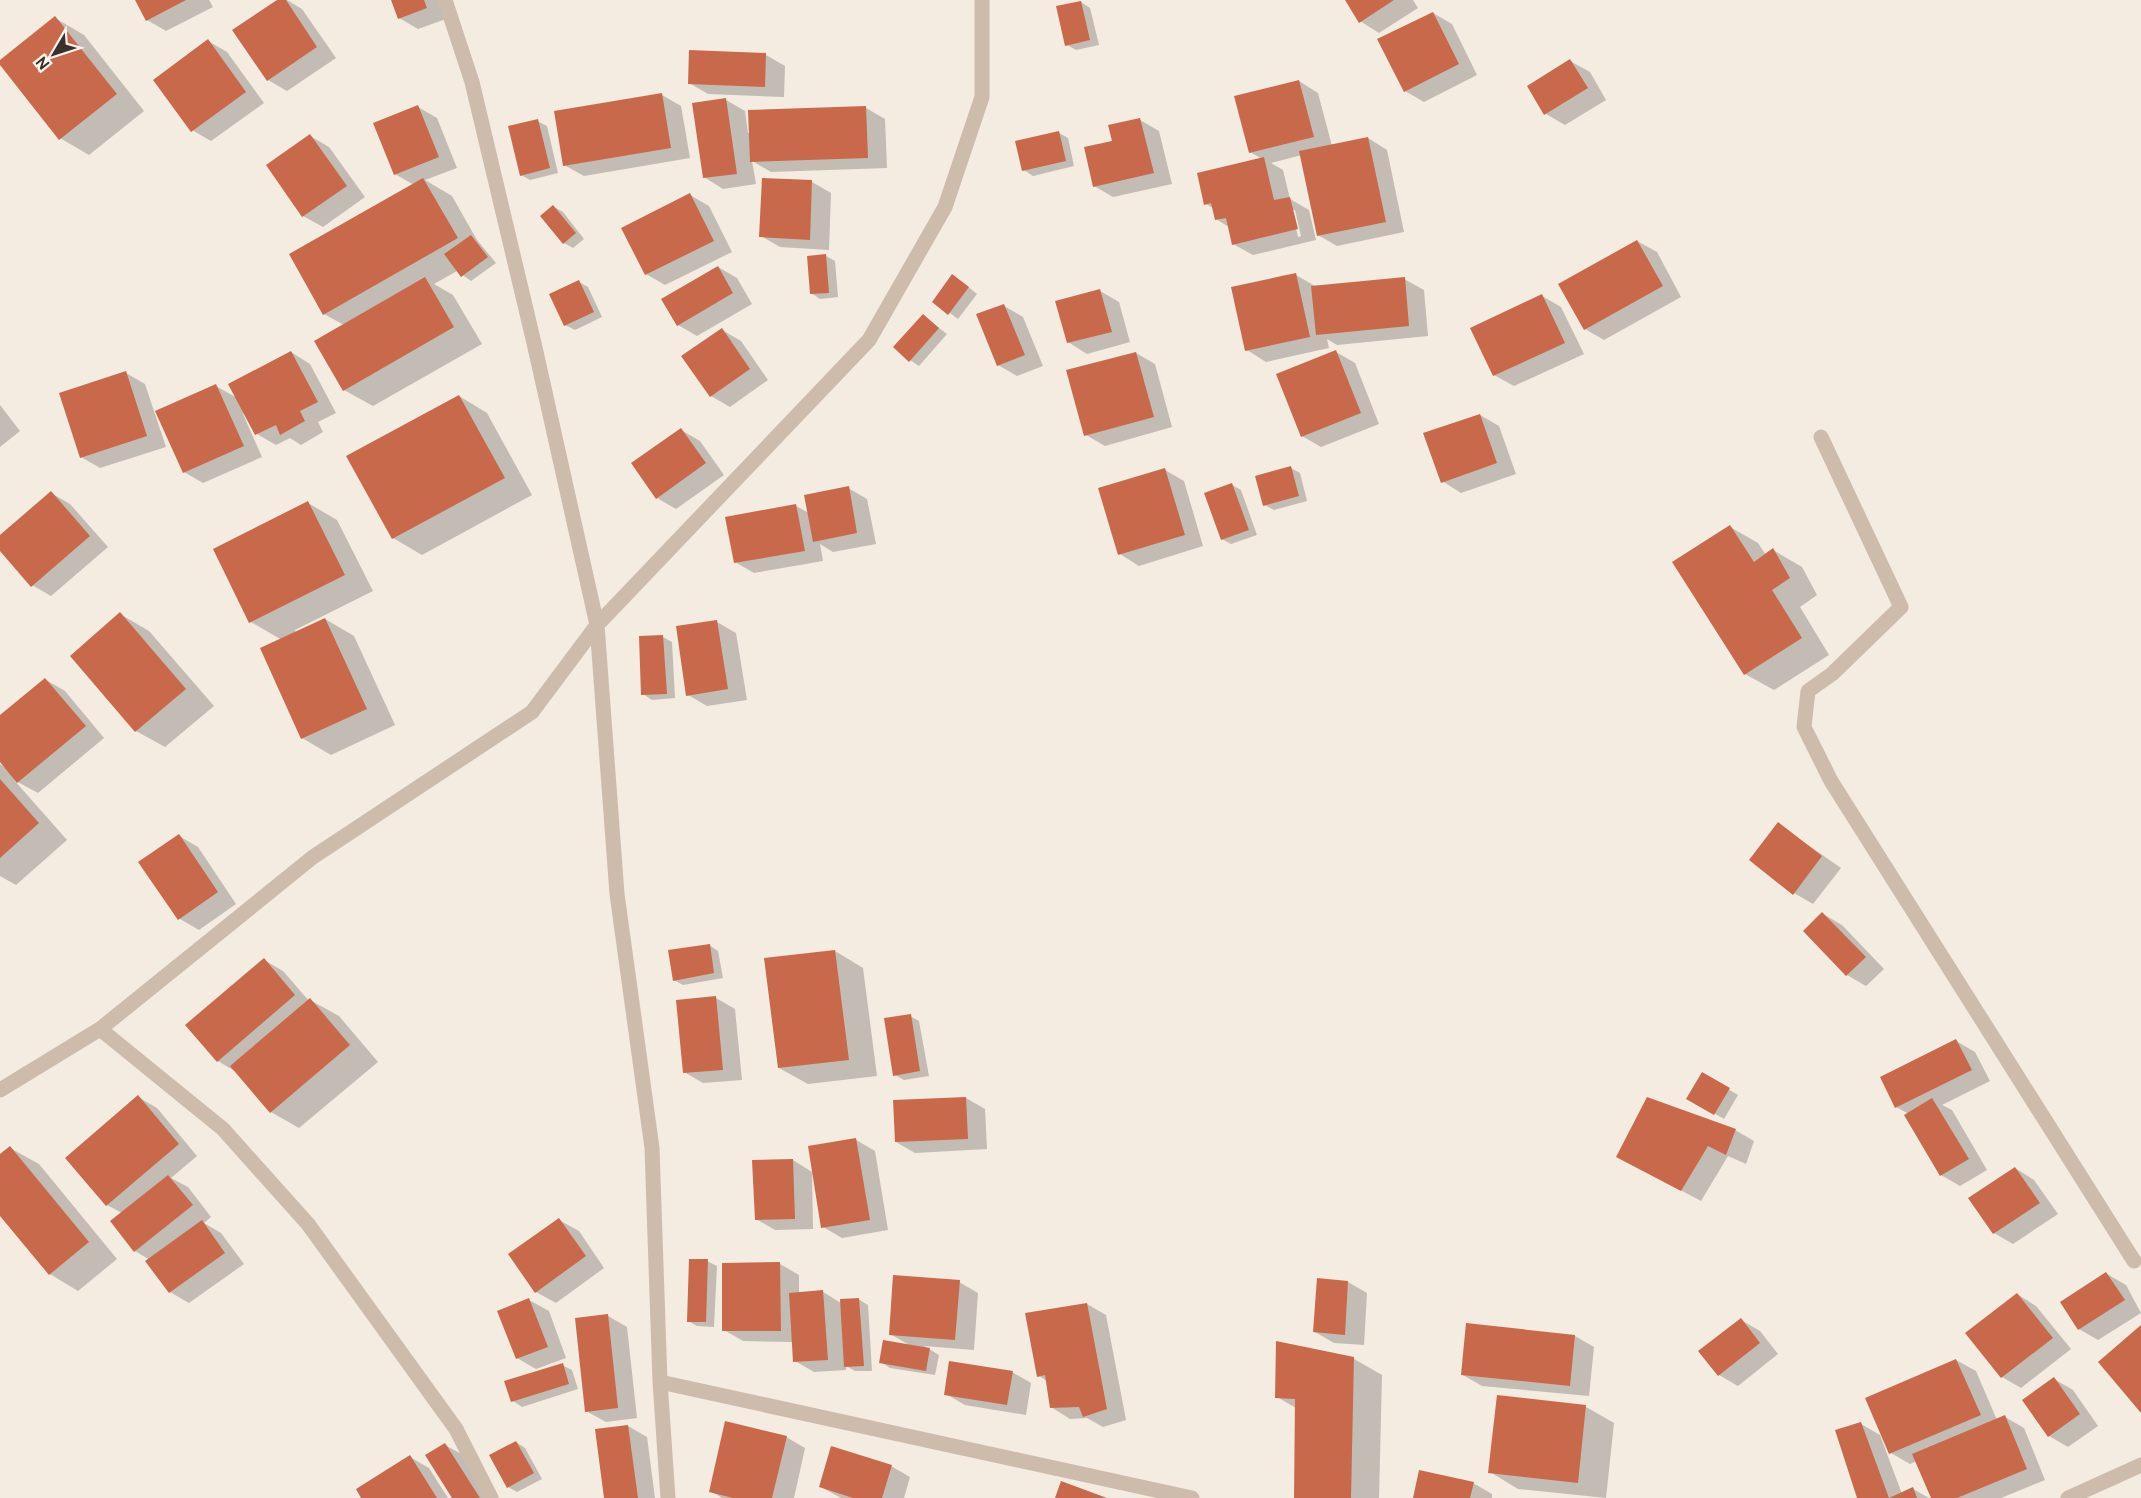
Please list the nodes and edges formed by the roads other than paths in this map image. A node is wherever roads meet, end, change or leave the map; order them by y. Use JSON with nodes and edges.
{"nodes":[{"id":1,"x":445,"y":0,"type":"edge"},
{"id":2,"x":982,"y":0,"type":"edge"},
{"id":3,"x":1821,"y":437,"type":"dead end"},
{"id":4,"x":597,"y":625,"type":"junction"},
{"id":5,"x":100,"y":1029,"type":"junction"},
{"id":6,"x":0,"y":1090,"type":"edge"},
{"id":7,"x":2139,"y":1264,"type":"edge"},
{"id":8,"x":660,"y":1382,"type":"junction"},
{"id":9,"x":2141,"y":1465,"type":"edge"},
{"id":10,"x":491,"y":1498,"type":"edge"},
{"id":11,"x":668,"y":1498,"type":"edge"},
{"id":12,"x":1192,"y":1498,"type":"edge"},
{"id":13,"x":2068,"y":1498,"type":"edge"}],
"edges":[{"from":1,"to":4,"type":"street"},
{"from":2,"to":4,"type":"street"},
{"from":3,"to":7,"type":"street"},
{"from":4,"to":5,"type":"street"},
{"from":4,"to":8,"type":"street"},
{"from":5,"to":6,"type":"street"},
{"from":5,"to":10,"type":"street"},
{"from":8,"to":11,"type":"street"},
{"from":8,"to":12,"type":"street"},
{"from":9,"to":13,"type":"street"}]}
